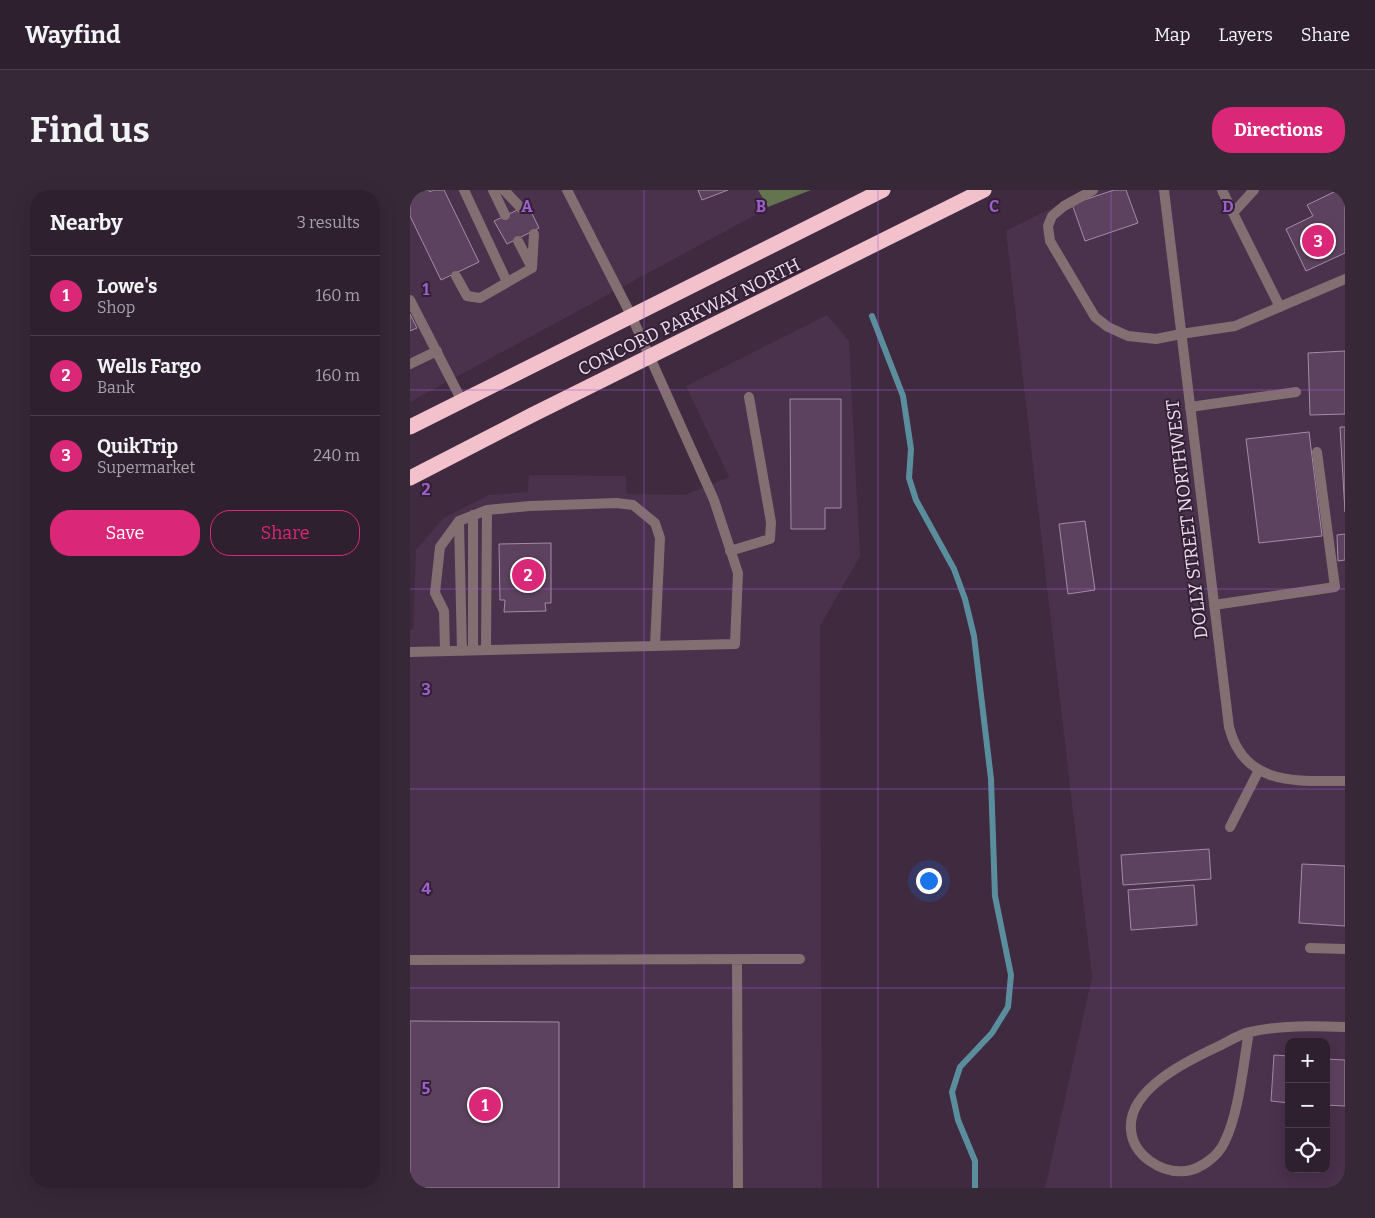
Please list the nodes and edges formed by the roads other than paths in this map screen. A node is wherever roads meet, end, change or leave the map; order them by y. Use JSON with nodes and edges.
{"nodes":[{"id":1,"x":464,"y":190,"type":"edge"},
{"id":2,"x":493,"y":190,"type":"edge"},
{"id":3,"x":504,"y":190,"type":"edge"},
{"id":4,"x":568,"y":190,"type":"edge"},
{"id":5,"x":883,"y":190,"type":"edge"},
{"id":6,"x":984,"y":190,"type":"edge"},
{"id":7,"x":1093,"y":190,"type":"edge"},
{"id":8,"x":1164,"y":190,"type":"edge"},
{"id":9,"x":1222,"y":190,"type":"edge"},
{"id":10,"x":1254,"y":190,"type":"edge"},
{"id":11,"x":521,"y":208,"type":"dead end"},
{"id":12,"x":1233,"y":213,"type":"junction"},
{"id":13,"x":505,"y":215,"type":"dead end"},
{"id":14,"x":534,"y":234,"type":"dead end"},
{"id":15,"x":518,"y":241,"type":"dead end"},
{"id":16,"x":532,"y":268,"type":"junction"},
{"id":17,"x":456,"y":276,"type":"dead end"},
{"id":18,"x":1345,"y":279,"type":"edge"},
{"id":19,"x":508,"y":282,"type":"junction"},
{"id":20,"x":410,"y":300,"type":"edge"},
{"id":21,"x":1280,"y":307,"type":"junction"},
{"id":22,"x":632,"y":315,"type":"junction"},
{"id":23,"x":1181,"y":334,"type":"junction"},
{"id":24,"x":437,"y":351,"type":"junction"},
{"id":25,"x":651,"y":357,"type":"junction"},
{"id":26,"x":411,"y":359,"type":"edge"},
{"id":27,"x":1296,"y":392,"type":"dead end"},
{"id":28,"x":749,"y":397,"type":"dead end"},
{"id":29,"x":462,"y":401,"type":"junction"},
{"id":30,"x":1190,"y":407,"type":"junction"},
{"id":31,"x":410,"y":427,"type":"edge"},
{"id":32,"x":1317,"y":452,"type":"dead end"},
{"id":33,"x":410,"y":478,"type":"edge"},
{"id":34,"x":487,"y":510,"type":"junction"},
{"id":35,"x":473,"y":515,"type":"junction"},
{"id":36,"x":459,"y":520,"type":"junction"},
{"id":37,"x":730,"y":551,"type":"junction"},
{"id":38,"x":1214,"y":605,"type":"junction"},
{"id":39,"x":655,"y":646,"type":"junction"},
{"id":40,"x":486,"y":650,"type":"junction"},
{"id":41,"x":445,"y":651,"type":"junction"},
{"id":42,"x":468,"y":651,"type":"junction"},
{"id":43,"x":410,"y":652,"type":"edge"},
{"id":44,"x":1259,"y":770,"type":"junction"},
{"id":45,"x":1345,"y":781,"type":"edge"},
{"id":46,"x":1230,"y":827,"type":"dead end"},
{"id":47,"x":1310,"y":948,"type":"dead end"},
{"id":48,"x":1345,"y":949,"type":"edge"},
{"id":49,"x":737,"y":959,"type":"junction"},
{"id":50,"x":800,"y":959,"type":"dead end"},
{"id":51,"x":410,"y":960,"type":"edge"},
{"id":52,"x":1345,"y":1026,"type":"edge"},
{"id":53,"x":1249,"y":1032,"type":"junction"},
{"id":54,"x":738,"y":1188,"type":"edge"}],
"edges":[{"from":1,"to":19,"type":"street"},
{"from":2,"to":13,"type":"street"},
{"from":3,"to":11,"type":"street"},
{"from":4,"to":22,"type":"street"},
{"from":5,"to":22,"type":"highway","name":"CONCORD PARKWAY NORTH"},
{"from":6,"to":25,"type":"highway","name":"CONCORD PARKWAY NORTH"},
{"from":7,"to":23,"type":"street"},
{"from":8,"to":23,"type":"street","name":"DOLLY STREET NORTHWEST"},
{"from":9,"to":12,"type":"street"},
{"from":10,"to":12,"type":"street"},
{"from":12,"to":21,"type":"street"},
{"from":14,"to":16,"type":"street"},
{"from":15,"to":16,"type":"street"},
{"from":16,"to":19,"type":"street"},
{"from":17,"to":19,"type":"street"},
{"from":18,"to":21,"type":"street"},
{"from":20,"to":24,"type":"street"},
{"from":21,"to":23,"type":"street"},
{"from":22,"to":25,"type":"street"},
{"from":22,"to":29,"type":"highway","name":"CONCORD PARKWAY NORTH"},
{"from":23,"to":30,"type":"street","name":"DOLLY STREET NORTHWEST"},
{"from":24,"to":26,"type":"street"},
{"from":24,"to":29,"type":"street"},
{"from":25,"to":33,"type":"highway","name":"CONCORD PARKWAY NORTH"},
{"from":25,"to":37,"type":"street"},
{"from":27,"to":30,"type":"street"},
{"from":28,"to":37,"type":"street"},
{"from":29,"to":31,"type":"highway","name":"CONCORD PARKWAY NORTH"},
{"from":30,"to":38,"type":"street","name":"DOLLY STREET NORTHWEST"},
{"from":32,"to":38,"type":"street"},
{"from":34,"to":35,"type":"street"},
{"from":34,"to":39,"type":"street"},
{"from":34,"to":40,"type":"street"},
{"from":35,"to":36,"type":"street"},
{"from":35,"to":42,"type":"street"},
{"from":36,"to":41,"type":"street"},
{"from":36,"to":42,"type":"street"},
{"from":37,"to":39,"type":"street"},
{"from":38,"to":44,"type":"street","name":"DOLLY STREET NORTHWEST"},
{"from":39,"to":40,"type":"street"},
{"from":40,"to":42,"type":"street"},
{"from":41,"to":42,"type":"street"},
{"from":41,"to":43,"type":"street"},
{"from":44,"to":45,"type":"street"},
{"from":44,"to":46,"type":"street"},
{"from":47,"to":48,"type":"street"},
{"from":49,"to":50,"type":"street"},
{"from":49,"to":51,"type":"street"},
{"from":49,"to":54,"type":"street"},
{"from":52,"to":53,"type":"street"},
{"from":53,"to":53,"type":"street"}]}
